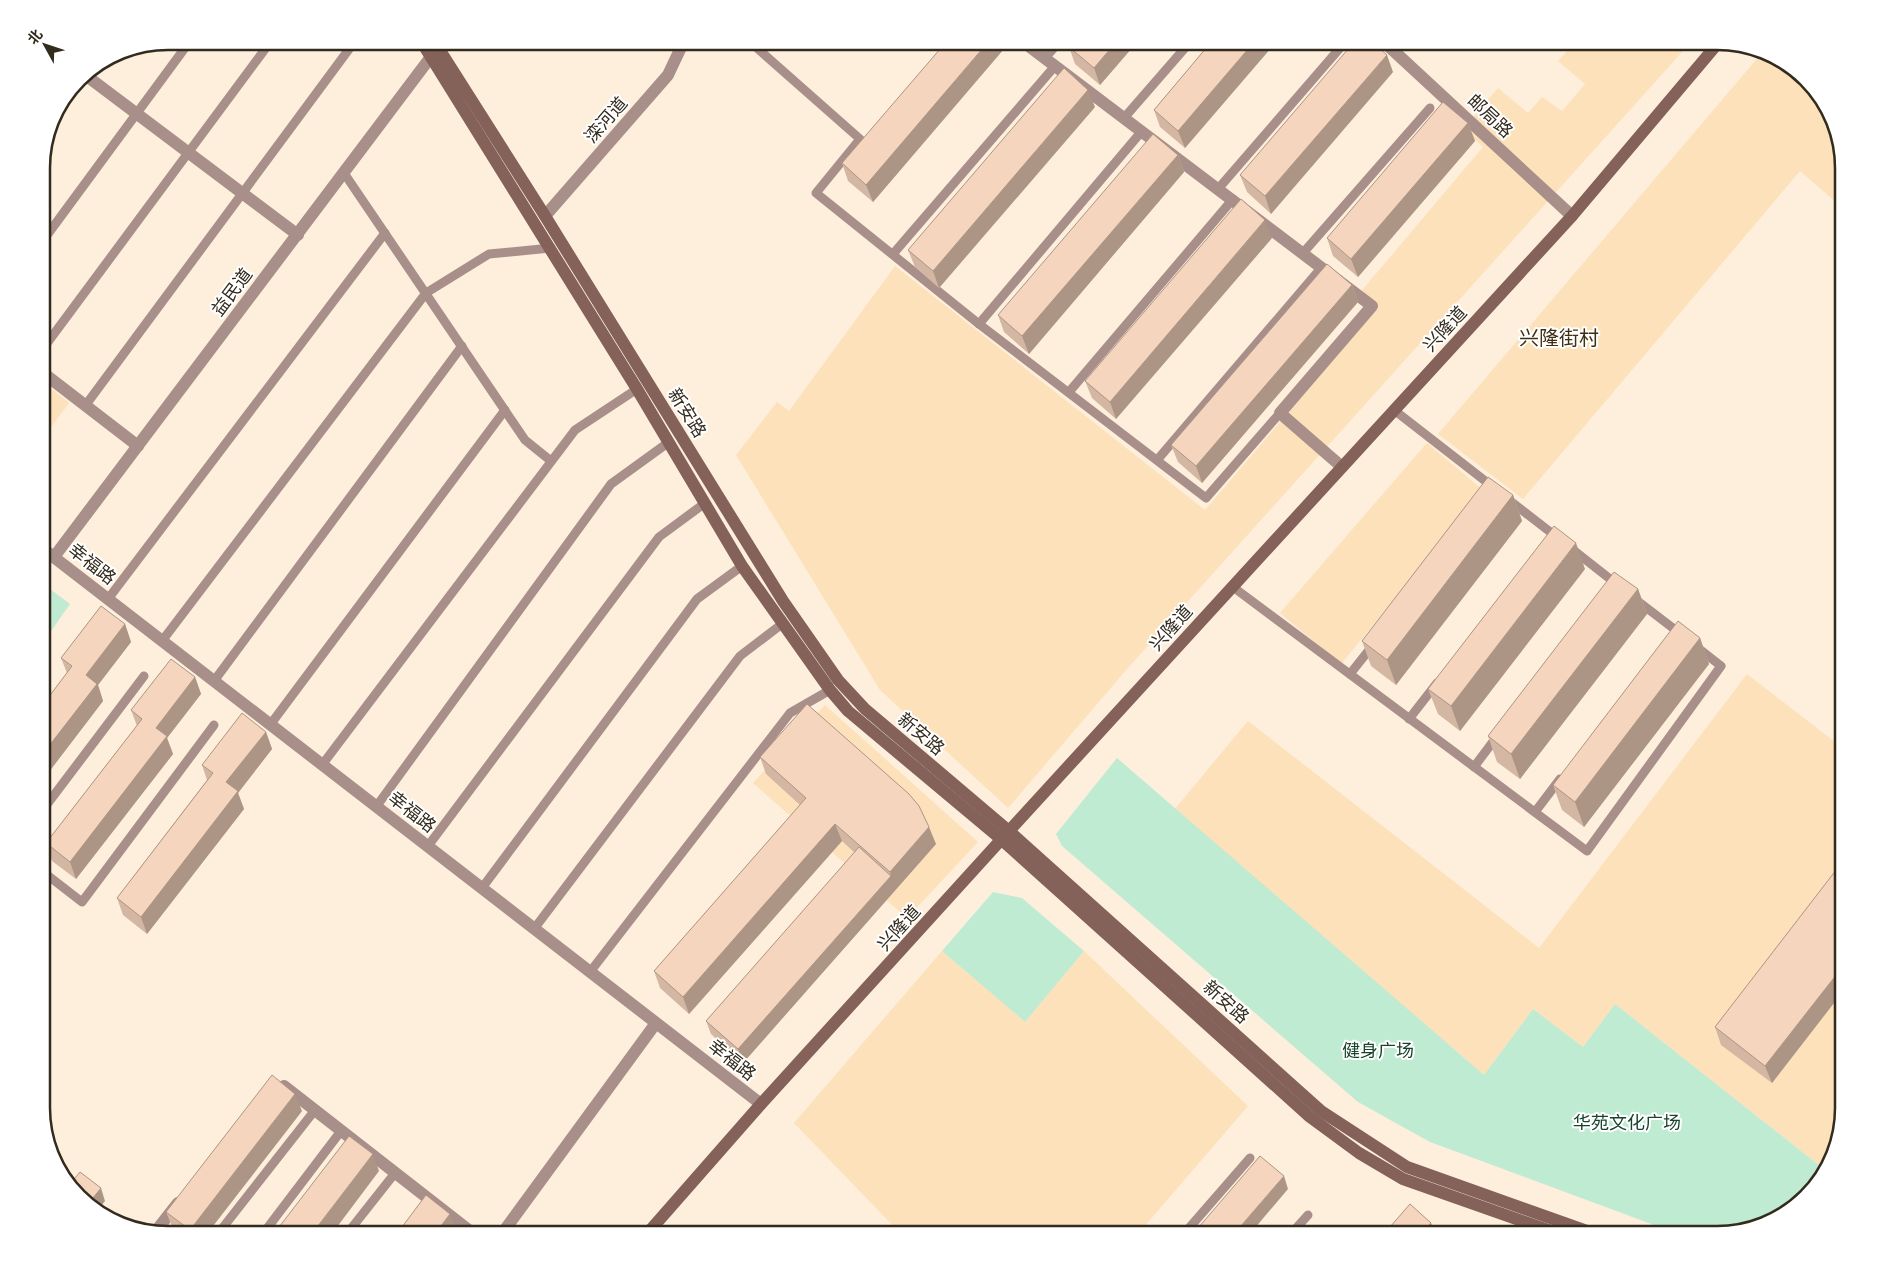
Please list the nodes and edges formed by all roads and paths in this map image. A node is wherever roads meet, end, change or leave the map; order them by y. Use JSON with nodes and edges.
{"nodes":[{"id":1,"x":183,"y":50,"type":"edge"},
{"id":2,"x":264,"y":50,"type":"edge"},
{"id":3,"x":348,"y":50,"type":"edge"},
{"id":4,"x":426,"y":50,"type":"edge"},
{"id":5,"x":434,"y":50,"type":"edge"},
{"id":6,"x":440,"y":50,"type":"edge"},
{"id":7,"x":680,"y":50,"type":"edge"},
{"id":8,"x":759,"y":50,"type":"edge"},
{"id":9,"x":1034,"y":50,"type":"edge"},
{"id":10,"x":1056,"y":50,"type":"edge"},
{"id":11,"x":1183,"y":50,"type":"edge"},
{"id":12,"x":1338,"y":50,"type":"edge"},
{"id":13,"x":1393,"y":50,"type":"edge"},
{"id":14,"x":1712,"y":50,"type":"edge"},
{"id":15,"x":431,"y":58,"type":"junction"},
{"id":16,"x":1050,"y":62,"type":"junction"},
{"id":17,"x":89,"y":80,"type":"edge"},
{"id":18,"x":1430,"y":108,"type":"dead end"},
{"id":19,"x":137,"y":114,"type":"junction"},
{"id":20,"x":1124,"y":118,"type":"junction"},
{"id":21,"x":1142,"y":131,"type":"junction"},
{"id":22,"x":189,"y":153,"type":"junction"},
{"id":23,"x":344,"y":173,"type":"junction"},
{"id":24,"x":1218,"y":189,"type":"junction"},
{"id":25,"x":244,"y":194,"type":"junction"},
{"id":26,"x":1233,"y":199,"type":"junction"},
{"id":27,"x":545,"y":216,"type":"junction"},
{"id":28,"x":1572,"y":216,"type":"junction"},
{"id":29,"x":50,"y":231,"type":"edge"},
{"id":30,"x":385,"y":232,"type":"junction"},
{"id":31,"x":298,"y":235,"type":"junction"},
{"id":32,"x":551,"y":248,"type":"junction"},
{"id":33,"x":1304,"y":253,"type":"junction"},
{"id":34,"x":893,"y":254,"type":"junction"},
{"id":35,"x":1322,"y":267,"type":"junction"},
{"id":36,"x":426,"y":293,"type":"junction"},
{"id":37,"x":979,"y":324,"type":"junction"},
{"id":38,"x":50,"y":339,"type":"edge"},
{"id":39,"x":462,"y":346,"type":"junction"},
{"id":40,"x":50,"y":378,"type":"edge"},
{"id":41,"x":637,"y":389,"type":"junction"},
{"id":42,"x":1070,"y":392,"type":"junction"},
{"id":43,"x":85,"y":406,"type":"junction"},
{"id":44,"x":505,"y":410,"type":"junction"},
{"id":45,"x":1394,"y":410,"type":"junction"},
{"id":46,"x":1280,"y":413,"type":"junction"},
{"id":47,"x":670,"y":442,"type":"junction"},
{"id":48,"x":138,"y":446,"type":"junction"},
{"id":49,"x":1158,"y":459,"type":"junction"},
{"id":50,"x":552,"y":461,"type":"junction"},
{"id":51,"x":1342,"y":467,"type":"junction"},
{"id":52,"x":1504,"y":496,"type":"edge"},
{"id":53,"x":1492,"y":499,"type":"edge"},
{"id":54,"x":705,"y":503,"type":"junction"},
{"id":55,"x":1553,"y":535,"type":"junction"},
{"id":56,"x":1547,"y":542,"type":"edge"},
{"id":57,"x":50,"y":554,"type":"edge"},
{"id":58,"x":54,"y":557,"type":"junction"},
{"id":59,"x":742,"y":566,"type":"junction"},
{"id":60,"x":1233,"y":587,"type":"junction"},
{"id":61,"x":108,"y":599,"type":"junction"},
{"id":62,"x":782,"y":624,"type":"junction"},
{"id":63,"x":1673,"y":629,"type":"junction"},
{"id":64,"x":1381,"y":636,"type":"edge"},
{"id":65,"x":1667,"y":637,"type":"edge"},
{"id":66,"x":162,"y":641,"type":"junction"},
{"id":67,"x":1445,"y":672,"type":"edge"},
{"id":68,"x":1350,"y":674,"type":"junction"},
{"id":69,"x":144,"y":676,"type":"dead end"},
{"id":70,"x":214,"y":681,"type":"junction"},
{"id":71,"x":830,"y":690,"type":"junction"},
{"id":72,"x":1409,"y":718,"type":"junction"},
{"id":73,"x":214,"y":725,"type":"dead end"},
{"id":74,"x":270,"y":725,"type":"junction"},
{"id":75,"x":1503,"y":729,"type":"edge"},
{"id":76,"x":322,"y":765,"type":"junction"},
{"id":77,"x":1474,"y":767,"type":"junction"},
{"id":78,"x":1565,"y":772,"type":"edge"},
{"id":79,"x":50,"y":800,"type":"edge"},
{"id":80,"x":376,"y":807,"type":"junction"},
{"id":81,"x":1535,"y":812,"type":"junction"},
{"id":82,"x":1006,"y":836,"type":"junction"},
{"id":83,"x":428,"y":846,"type":"junction"},
{"id":84,"x":50,"y":877,"type":"edge"},
{"id":85,"x":482,"y":888,"type":"junction"},
{"id":86,"x":534,"y":928,"type":"junction"},
{"id":87,"x":590,"y":972,"type":"junction"},
{"id":88,"x":656,"y":1023,"type":"junction"},
{"id":89,"x":273,"y":1078,"type":"edge"},
{"id":90,"x":761,"y":1104,"type":"junction"},
{"id":91,"x":315,"y":1110,"type":"junction"},
{"id":92,"x":341,"y":1131,"type":"junction"},
{"id":93,"x":1250,"y":1158,"type":"dead end"},
{"id":94,"x":395,"y":1173,"type":"junction"},
{"id":95,"x":186,"y":1192,"type":"edge"},
{"id":96,"x":1308,"y":1215,"type":"dead end"},
{"id":97,"x":163,"y":1226,"type":"edge"},
{"id":98,"x":225,"y":1226,"type":"edge"},
{"id":99,"x":269,"y":1226,"type":"edge"},
{"id":100,"x":353,"y":1226,"type":"edge"},
{"id":101,"x":462,"y":1226,"type":"edge"},
{"id":102,"x":508,"y":1226,"type":"edge"},
{"id":103,"x":654,"y":1226,"type":"edge"},
{"id":104,"x":1191,"y":1226,"type":"edge"},
{"id":105,"x":1298,"y":1226,"type":"edge"},
{"id":106,"x":1536,"y":1226,"type":"edge"},
{"id":107,"x":1573,"y":1226,"type":"edge"}],
"edges":[{"from":1,"to":19,"type":"lane"},
{"from":2,"to":22,"type":"lane"},
{"from":3,"to":25,"type":"lane"},
{"from":4,"to":15,"type":"main road","name":"新安路"},
{"from":5,"to":15,"type":"street","name":"益民道"},
{"from":6,"to":27,"type":"main road","name":"新安路"},
{"from":7,"to":27,"type":"street","name":"滦河道"},
{"from":8,"to":34,"type":"lane"},
{"from":9,"to":16,"type":"street"},
{"from":10,"to":16,"type":"lane"},
{"from":11,"to":20,"type":"lane"},
{"from":12,"to":24,"type":"lane"},
{"from":13,"to":28,"type":"street","name":"邮局路"},
{"from":14,"to":28,"type":"main road","name":"兴隆道"},
{"from":15,"to":23,"type":"street","name":"益民道"},
{"from":15,"to":32,"type":"main road","name":"新安路"},
{"from":16,"to":20,"type":"street"},
{"from":16,"to":34,"type":"lane"},
{"from":17,"to":19,"type":"street"},
{"from":18,"to":33,"type":"lane"},
{"from":19,"to":22,"type":"street"},
{"from":19,"to":29,"type":"lane"},
{"from":20,"to":21,"type":"street"},
{"from":21,"to":24,"type":"street"},
{"from":21,"to":37,"type":"lane"},
{"from":22,"to":25,"type":"street"},
{"from":22,"to":38,"type":"lane"},
{"from":23,"to":30,"type":"lane"},
{"from":23,"to":31,"type":"street","name":"益民道"},
{"from":24,"to":26,"type":"street"},
{"from":25,"to":31,"type":"street"},
{"from":25,"to":43,"type":"lane"},
{"from":26,"to":33,"type":"street"},
{"from":26,"to":42,"type":"lane"},
{"from":27,"to":82,"type":"main road","name":"新安路"},
{"from":28,"to":45,"type":"main road","name":"兴隆道"},
{"from":30,"to":36,"type":"lane"},
{"from":30,"to":61,"type":"lane"},
{"from":31,"to":48,"type":"street","name":"益民道"},
{"from":32,"to":36,"type":"lane"},
{"from":32,"to":41,"type":"main road","name":"新安路"},
{"from":33,"to":35,"type":"street"},
{"from":34,"to":37,"type":"lane"},
{"from":35,"to":46,"type":"street"},
{"from":35,"to":49,"type":"lane"},
{"from":36,"to":39,"type":"lane"},
{"from":36,"to":66,"type":"lane"},
{"from":37,"to":42,"type":"lane"},
{"from":39,"to":44,"type":"lane"},
{"from":39,"to":70,"type":"lane"},
{"from":40,"to":43,"type":"street"},
{"from":41,"to":47,"type":"main road","name":"新安路"},
{"from":41,"to":50,"type":"lane"},
{"from":42,"to":49,"type":"lane"},
{"from":43,"to":48,"type":"street"},
{"from":44,"to":50,"type":"lane"},
{"from":44,"to":74,"type":"lane"},
{"from":45,"to":51,"type":"main road","name":"兴隆道"},
{"from":45,"to":53,"type":"lane"},
{"from":46,"to":49,"type":"lane"},
{"from":46,"to":51,"type":"street"},
{"from":47,"to":54,"type":"main road","name":"新安路"},
{"from":47,"to":80,"type":"lane"},
{"from":48,"to":58,"type":"street","name":"益民道"},
{"from":50,"to":76,"type":"lane"},
{"from":51,"to":60,"type":"main road","name":"兴隆道"},
{"from":52,"to":55,"type":"lane"},
{"from":54,"to":59,"type":"main road","name":"新安路"},
{"from":54,"to":83,"type":"lane"},
{"from":55,"to":56,"type":"lane"},
{"from":55,"to":63,"type":"lane"},
{"from":57,"to":58,"type":"street","name":"幸福路"},
{"from":58,"to":61,"type":"street","name":"幸福路"},
{"from":59,"to":62,"type":"main road","name":"新安路"},
{"from":59,"to":85,"type":"lane"},
{"from":60,"to":68,"type":"lane"},
{"from":60,"to":82,"type":"main road","name":"兴隆道"},
{"from":61,"to":66,"type":"street","name":"幸福路"},
{"from":62,"to":71,"type":"main road","name":"新安路"},
{"from":62,"to":86,"type":"lane"},
{"from":63,"to":65,"type":"lane"},
{"from":63,"to":81,"type":"lane"},
{"from":64,"to":68,"type":"lane"},
{"from":66,"to":70,"type":"street","name":"幸福路"},
{"from":67,"to":72,"type":"lane"},
{"from":68,"to":72,"type":"lane"},
{"from":69,"to":79,"type":"lane"},
{"from":70,"to":74,"type":"street","name":"幸福路"},
{"from":71,"to":82,"type":"main road","name":"新安路"},
{"from":71,"to":87,"type":"lane"},
{"from":72,"to":77,"type":"lane"},
{"from":73,"to":84,"type":"lane"},
{"from":74,"to":76,"type":"street","name":"幸福路"},
{"from":75,"to":77,"type":"lane"},
{"from":76,"to":80,"type":"street","name":"幸福路"},
{"from":77,"to":81,"type":"lane"},
{"from":78,"to":81,"type":"lane"},
{"from":80,"to":83,"type":"street","name":"幸福路"},
{"from":82,"to":90,"type":"main road","name":"兴隆道"},
{"from":82,"to":106,"type":"main road","name":"新安路"},
{"from":82,"to":107,"type":"main road","name":"新安路"},
{"from":83,"to":85,"type":"street","name":"幸福路"},
{"from":85,"to":86,"type":"street","name":"幸福路"},
{"from":86,"to":87,"type":"street","name":"幸福路"},
{"from":87,"to":88,"type":"street","name":"幸福路"},
{"from":88,"to":90,"type":"street","name":"幸福路"},
{"from":88,"to":102,"type":"street"},
{"from":89,"to":91,"type":"street"},
{"from":90,"to":103,"type":"main road","name":"兴隆道"},
{"from":91,"to":92,"type":"street"},
{"from":91,"to":98,"type":"lane"},
{"from":92,"to":94,"type":"street"},
{"from":92,"to":99,"type":"lane"},
{"from":93,"to":104,"type":"lane"},
{"from":94,"to":100,"type":"lane"},
{"from":94,"to":101,"type":"street"},
{"from":95,"to":97,"type":"street"},
{"from":96,"to":105,"type":"lane"}]}
